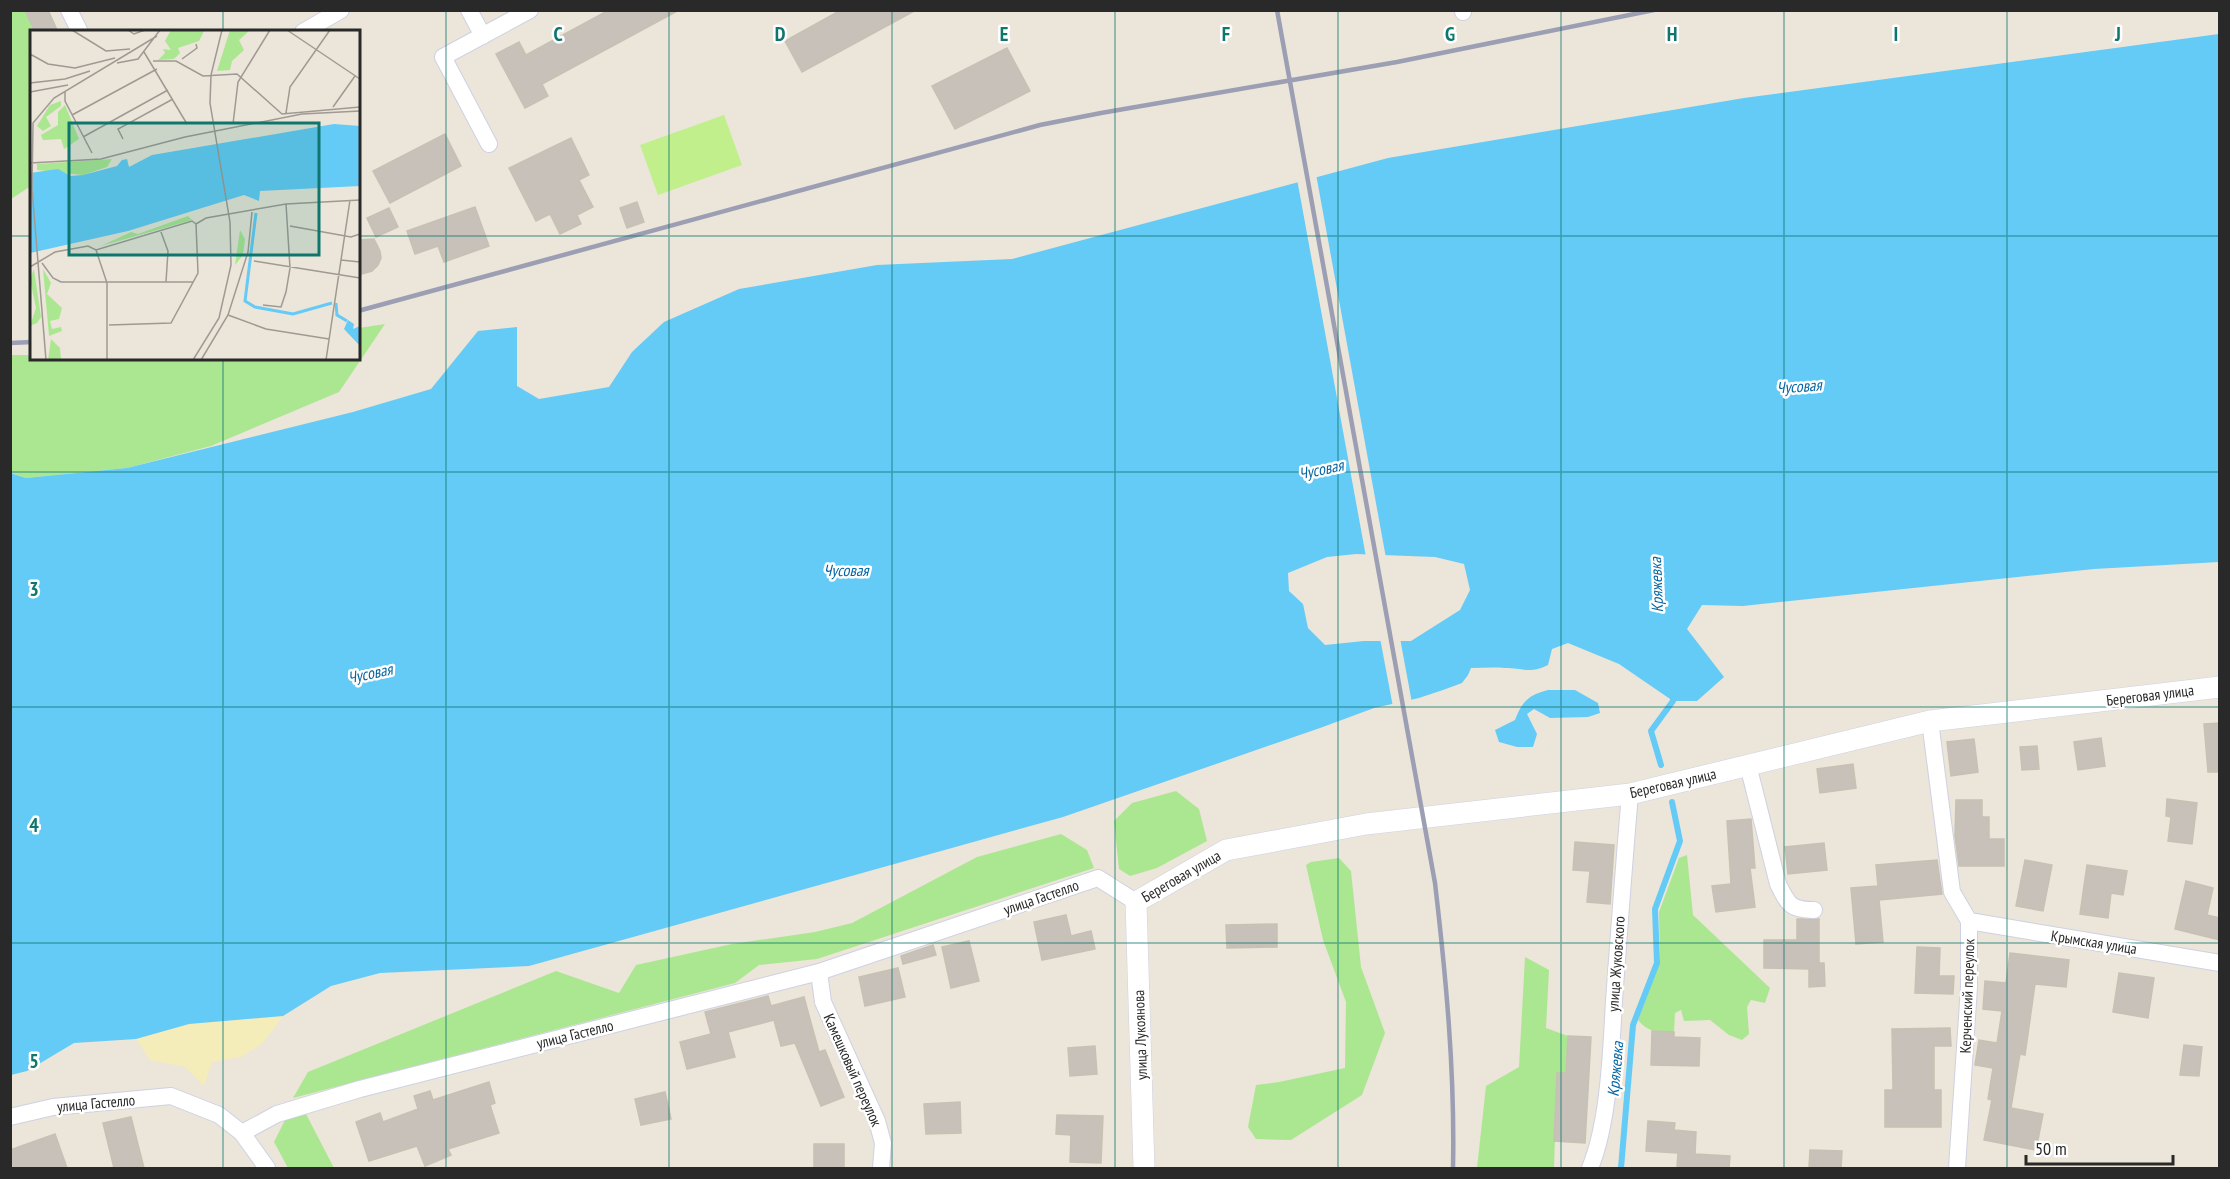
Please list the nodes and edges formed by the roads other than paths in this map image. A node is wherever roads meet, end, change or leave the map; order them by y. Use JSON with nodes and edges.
{"nodes":[{"id":1,"x":69,"y":10,"type":"edge"},
{"id":2,"x":341,"y":10,"type":"edge"},
{"id":3,"x":469,"y":10,"type":"edge"},
{"id":4,"x":530,"y":10,"type":"edge"},
{"id":5,"x":79,"y":30,"type":"edge"},
{"id":6,"x":306,"y":30,"type":"edge"},
{"id":7,"x":483,"y":36,"type":"junction"},
{"id":8,"x":489,"y":144,"type":"dead end"},
{"id":9,"x":2220,"y":687,"type":"edge"},
{"id":10,"x":1930,"y":722,"type":"junction"},
{"id":11,"x":1748,"y":765,"type":"junction"},
{"id":12,"x":1630,"y":794,"type":"junction"},
{"id":13,"x":1136,"y":902,"type":"junction"},
{"id":14,"x":1814,"y":910,"type":"dead end"},
{"id":15,"x":1969,"y":921,"type":"junction"},
{"id":16,"x":2220,"y":963,"type":"edge"},
{"id":17,"x":819,"y":972,"type":"junction"},
{"id":18,"x":10,"y":1117,"type":"edge"},
{"id":19,"x":242,"y":1133,"type":"junction"},
{"id":20,"x":267,"y":1168,"type":"edge"},
{"id":21,"x":881,"y":1168,"type":"edge"},
{"id":22,"x":1144,"y":1168,"type":"edge"},
{"id":23,"x":1590,"y":1168,"type":"edge"},
{"id":24,"x":1957,"y":1168,"type":"edge"}],
"edges":[{"from":1,"to":5,"type":"street"},
{"from":2,"to":6,"type":"street"},
{"from":3,"to":7,"type":"street"},
{"from":4,"to":7,"type":"street"},
{"from":7,"to":8,"type":"street"},
{"from":9,"to":10,"type":"street","name":"Береговая улица"},
{"from":10,"to":11,"type":"street","name":"Береговая улица"},
{"from":10,"to":15,"type":"street","name":"Керченский переулок"},
{"from":11,"to":12,"type":"street","name":"Береговая улица"},
{"from":11,"to":14,"type":"street"},
{"from":12,"to":13,"type":"street","name":"Береговая улица"},
{"from":12,"to":23,"type":"street","name":"улица Жуковского"},
{"from":13,"to":17,"type":"street","name":"улица Гастелло"},
{"from":13,"to":22,"type":"street","name":"улица Лукоянова"},
{"from":15,"to":16,"type":"street","name":"Крымская улица"},
{"from":15,"to":24,"type":"street","name":"Керченский переулок"},
{"from":17,"to":19,"type":"street","name":"улица Гастелло"},
{"from":17,"to":21,"type":"street","name":"Камешковый переулок"},
{"from":18,"to":19,"type":"street","name":"улица Гастелло"},
{"from":19,"to":20,"type":"street"}]}
